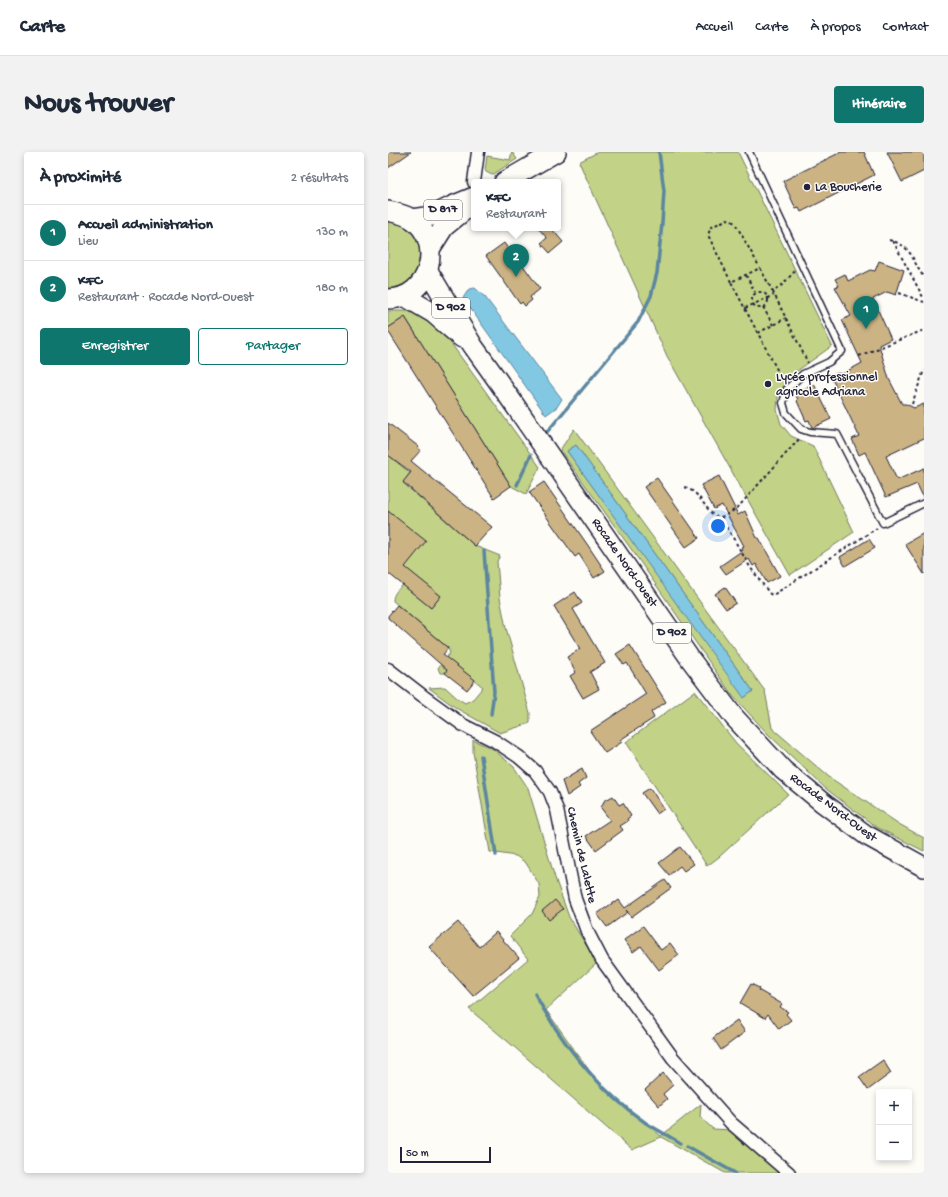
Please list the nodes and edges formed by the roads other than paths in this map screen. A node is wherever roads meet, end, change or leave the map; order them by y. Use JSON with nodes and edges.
{"nodes":[{"id":1,"x":478,"y":152,"type":"edge"},
{"id":2,"x":556,"y":152,"type":"edge"},
{"id":3,"x":749,"y":152,"type":"edge"},
{"id":4,"x":474,"y":179,"type":"edge"},
{"id":5,"x":509,"y":179,"type":"edge"},
{"id":6,"x":471,"y":200,"type":"edge"},
{"id":7,"x":388,"y":211,"type":"edge"},
{"id":8,"x":412,"y":219,"type":"junction"},
{"id":9,"x":430,"y":249,"type":"junction"},
{"id":10,"x":428,"y":271,"type":"junction"},
{"id":11,"x":396,"y":297,"type":"edge"},
{"id":12,"x":473,"y":346,"type":"junction"},
{"id":13,"x":924,"y":503,"type":"edge"},
{"id":14,"x":388,"y":669,"type":"edge"},
{"id":15,"x":924,"y":867,"type":"edge"},
{"id":16,"x":789,"y":1173,"type":"edge"}],
"edges":[{"from":1,"to":4,"type":"street"},
{"from":2,"to":5,"type":"main road"},
{"from":3,"to":13,"type":"lane"},
{"from":6,"to":8,"type":"main road","number":"D 817"},
{"from":6,"to":9,"type":"main road","number":"D 817"},
{"from":7,"to":8,"type":"main road"},
{"from":8,"to":9,"type":"main road"},
{"from":9,"to":10,"type":"main road"},
{"from":10,"to":11,"type":"main road"},
{"from":10,"to":12,"type":"main road","name":"Rocade Nord-Ouest","number":"D 902"},
{"from":11,"to":12,"type":"main road","name":"Rocade Nord-Ouest","number":"D 902"},
{"from":12,"to":15,"type":"main road","name":"Rocade Nord-Ouest","number":"D 902"},
{"from":14,"to":16,"type":"street","name":"Chemin de Lalette"}]}
